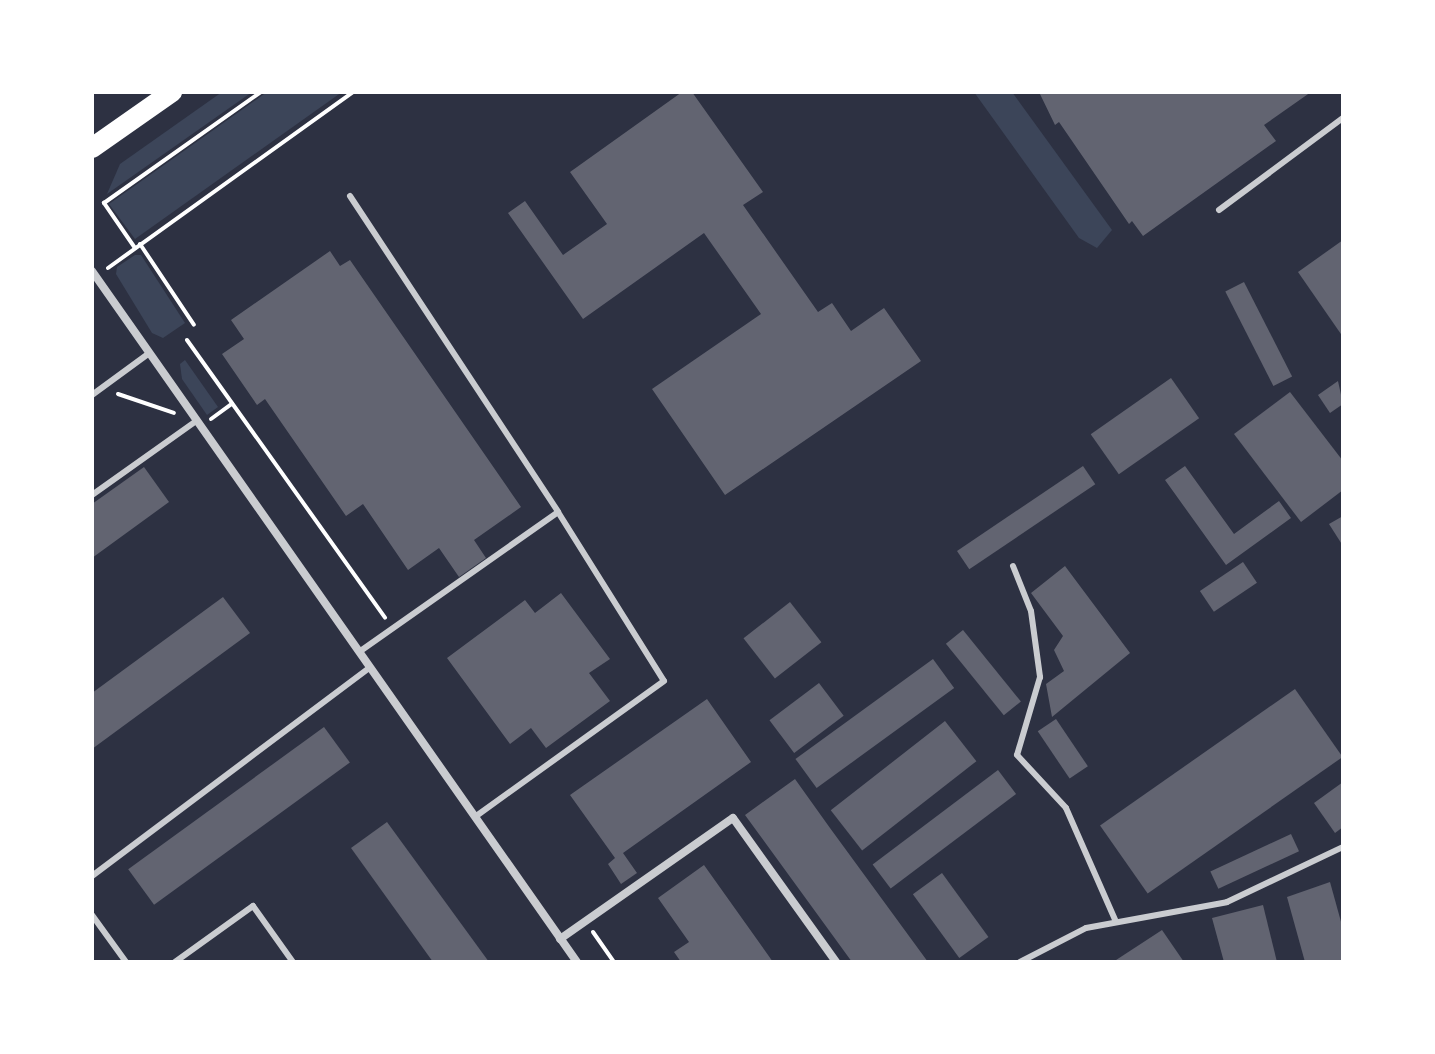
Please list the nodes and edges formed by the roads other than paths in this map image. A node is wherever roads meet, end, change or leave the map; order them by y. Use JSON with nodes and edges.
{"nodes":[{"id":1,"x":172,"y":92,"type":"edge"},
{"id":2,"x":1343,"y":118,"type":"edge"},
{"id":3,"x":92,"y":148,"type":"edge"},
{"id":4,"x":350,"y":196,"type":"dead end"},
{"id":5,"x":1219,"y":210,"type":"dead end"},
{"id":6,"x":94,"y":274,"type":"edge"},
{"id":7,"x":148,"y":354,"type":"junction"},
{"id":8,"x":92,"y":395,"type":"edge"},
{"id":9,"x":196,"y":421,"type":"junction"},
{"id":10,"x":92,"y":495,"type":"edge"},
{"id":11,"x":558,"y":512,"type":"junction"},
{"id":12,"x":1013,"y":566,"type":"dead end"},
{"id":13,"x":359,"y":652,"type":"junction"},
{"id":14,"x":370,"y":667,"type":"junction"},
{"id":15,"x":475,"y":817,"type":"junction"},
{"id":16,"x":1343,"y":847,"type":"edge"},
{"id":17,"x":92,"y":876,"type":"edge"},
{"id":18,"x":92,"y":915,"type":"edge"},
{"id":19,"x":1116,"y":922,"type":"junction"},
{"id":20,"x":560,"y":939,"type":"junction"},
{"id":21,"x":126,"y":962,"type":"edge"},
{"id":22,"x":175,"y":962,"type":"edge"},
{"id":23,"x":293,"y":962,"type":"edge"},
{"id":24,"x":577,"y":962,"type":"edge"},
{"id":25,"x":836,"y":962,"type":"edge"},
{"id":26,"x":1020,"y":962,"type":"edge"}],
"edges":[{"from":1,"to":3,"type":"main road"},
{"from":2,"to":5,"type":"lane"},
{"from":4,"to":11,"type":"lane"},
{"from":6,"to":7,"type":"street"},
{"from":7,"to":8,"type":"lane"},
{"from":7,"to":9,"type":"street"},
{"from":9,"to":10,"type":"lane"},
{"from":9,"to":13,"type":"street"},
{"from":11,"to":13,"type":"lane"},
{"from":11,"to":15,"type":"lane"},
{"from":12,"to":19,"type":"lane"},
{"from":13,"to":14,"type":"street"},
{"from":14,"to":15,"type":"street"},
{"from":14,"to":17,"type":"lane"},
{"from":15,"to":20,"type":"street"},
{"from":16,"to":19,"type":"lane"},
{"from":18,"to":21,"type":"lane"},
{"from":19,"to":26,"type":"lane"},
{"from":20,"to":24,"type":"street"},
{"from":20,"to":25,"type":"street"},
{"from":22,"to":23,"type":"lane"}]}
